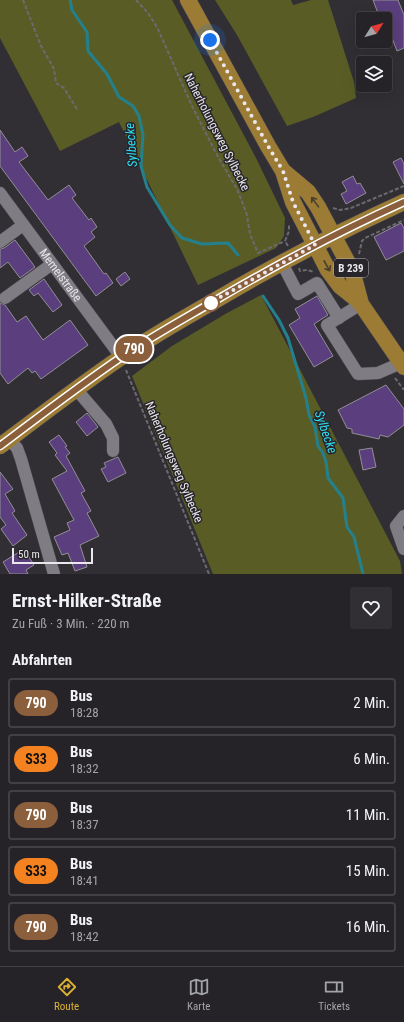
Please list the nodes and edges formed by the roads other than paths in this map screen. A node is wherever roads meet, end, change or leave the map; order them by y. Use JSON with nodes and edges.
{"nodes":[{"id":1,"x":188,"y":0,"type":"edge"},
{"id":2,"x":283,"y":171,"type":"junction"},
{"id":3,"x":0,"y":193,"type":"edge"},
{"id":4,"x":404,"y":202,"type":"edge"},
{"id":5,"x":23,"y":225,"type":"junction"},
{"id":6,"x":334,"y":236,"type":"junction"},
{"id":7,"x":0,"y":242,"type":"edge"},
{"id":8,"x":315,"y":245,"type":"junction"},
{"id":9,"x":282,"y":263,"type":"junction"},
{"id":10,"x":52,"y":264,"type":"junction"},
{"id":11,"x":5,"y":298,"type":"dead end"},
{"id":12,"x":361,"y":303,"type":"junction"},
{"id":13,"x":339,"y":318,"type":"junction"},
{"id":14,"x":121,"y":357,"type":"junction"},
{"id":15,"x":403,"y":365,"type":"edge"},
{"id":16,"x":76,"y":389,"type":"junction"},
{"id":17,"x":5,"y":442,"type":"edge"},
{"id":18,"x":113,"y":451,"type":"dead end"},
{"id":19,"x":404,"y":516,"type":"edge"},
{"id":20,"x":404,"y":549,"type":"edge"},
{"id":21,"x":54,"y":574,"type":"edge"}],
"edges":[{"from":1,"to":2,"type":"main road","number":"B 239"},
{"from":6,"to":2,"type":"main road","number":"B 239","one_way":true},
{"from":2,"to":8,"type":"main road","number":"B 239"},
{"from":3,"to":5,"type":"street","name":"Memelstraße"},
{"from":4,"to":6,"type":"main road"},
{"from":5,"to":7,"type":"street"},
{"from":5,"to":10,"type":"street","name":"Memelstraße"},
{"from":6,"to":8,"type":"main road"},
{"from":6,"to":12,"type":"main road","number":"B 239"},
{"from":8,"to":9,"type":"main road"},
{"from":8,"to":12,"type":"main road","number":"B 239","one_way":true},
{"from":9,"to":13,"type":"street"},
{"from":9,"to":14,"type":"main road"},
{"from":10,"to":11,"type":"street"},
{"from":10,"to":14,"type":"street","name":"Memelstraße"},
{"from":12,"to":13,"type":"street"},
{"from":12,"to":15,"type":"main road","number":"B 239"},
{"from":13,"to":15,"type":"street"},
{"from":14,"to":16,"type":"main road"},
{"from":16,"to":17,"type":"main road"},
{"from":16,"to":18,"type":"street"},
{"from":17,"to":21,"type":"street"},
{"from":19,"to":20,"type":"street"}]}
